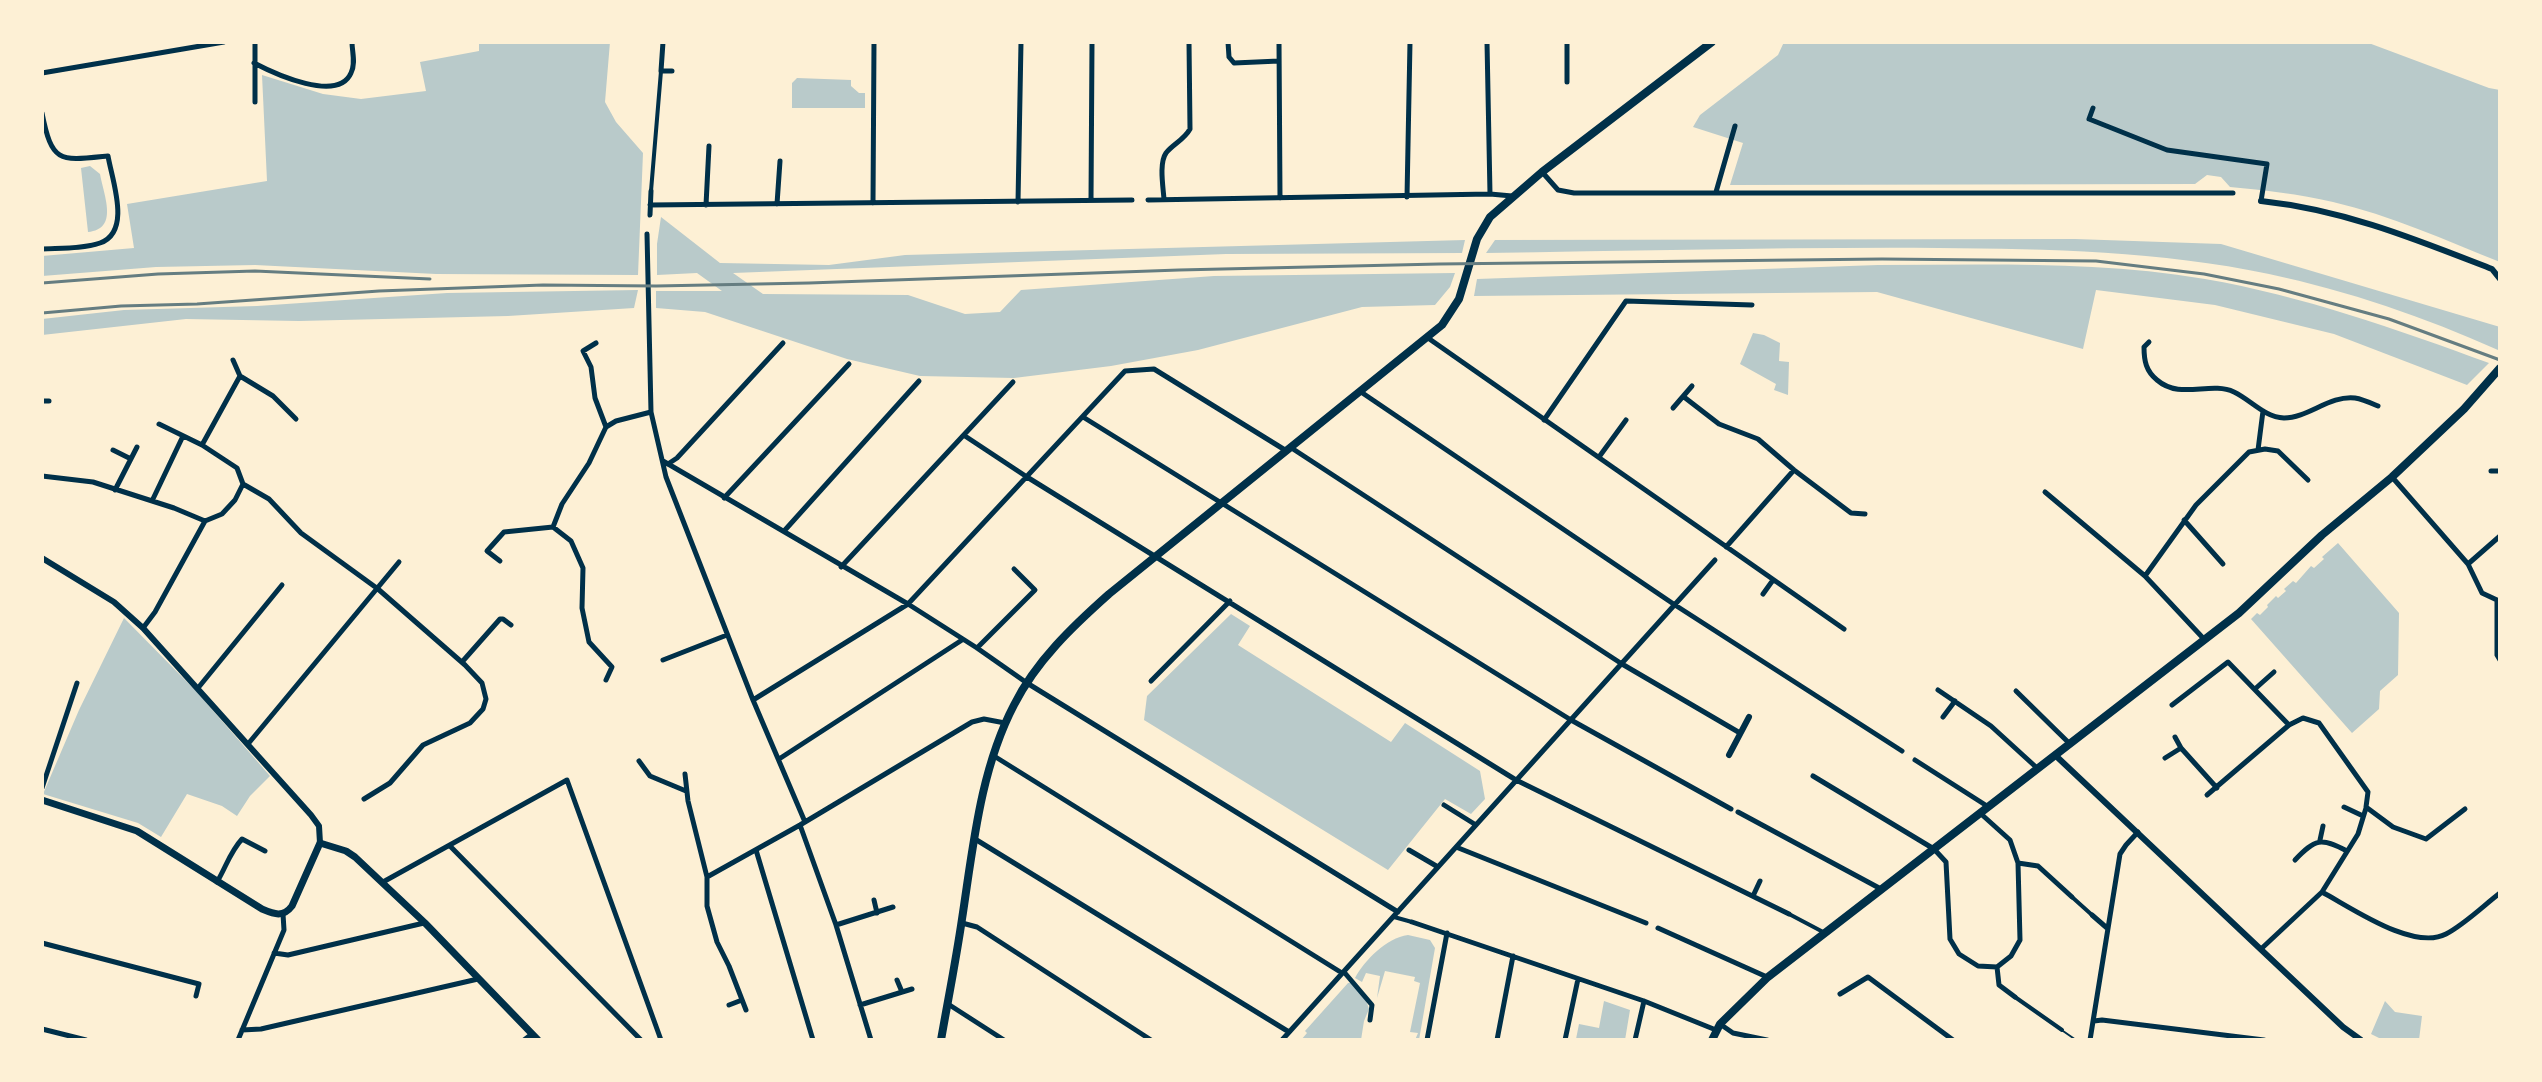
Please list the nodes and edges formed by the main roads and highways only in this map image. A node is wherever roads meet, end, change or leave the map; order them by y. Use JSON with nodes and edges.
{"nodes":[{"id":1,"x":1712,"y":42,"type":"edge"},
{"id":2,"x":2500,"y":368,"type":"edge"},
{"id":3,"x":42,"y":800,"type":"edge"},
{"id":4,"x":535,"y":1037,"type":"edge"},
{"id":5,"x":941,"y":1040,"type":"edge"},
{"id":6,"x":1712,"y":1040,"type":"edge"}],
"edges":[{"from":1,"to":5,"type":"main road"},
{"from":2,"to":6,"type":"main road"},
{"from":3,"to":4,"type":"main road"}]}
